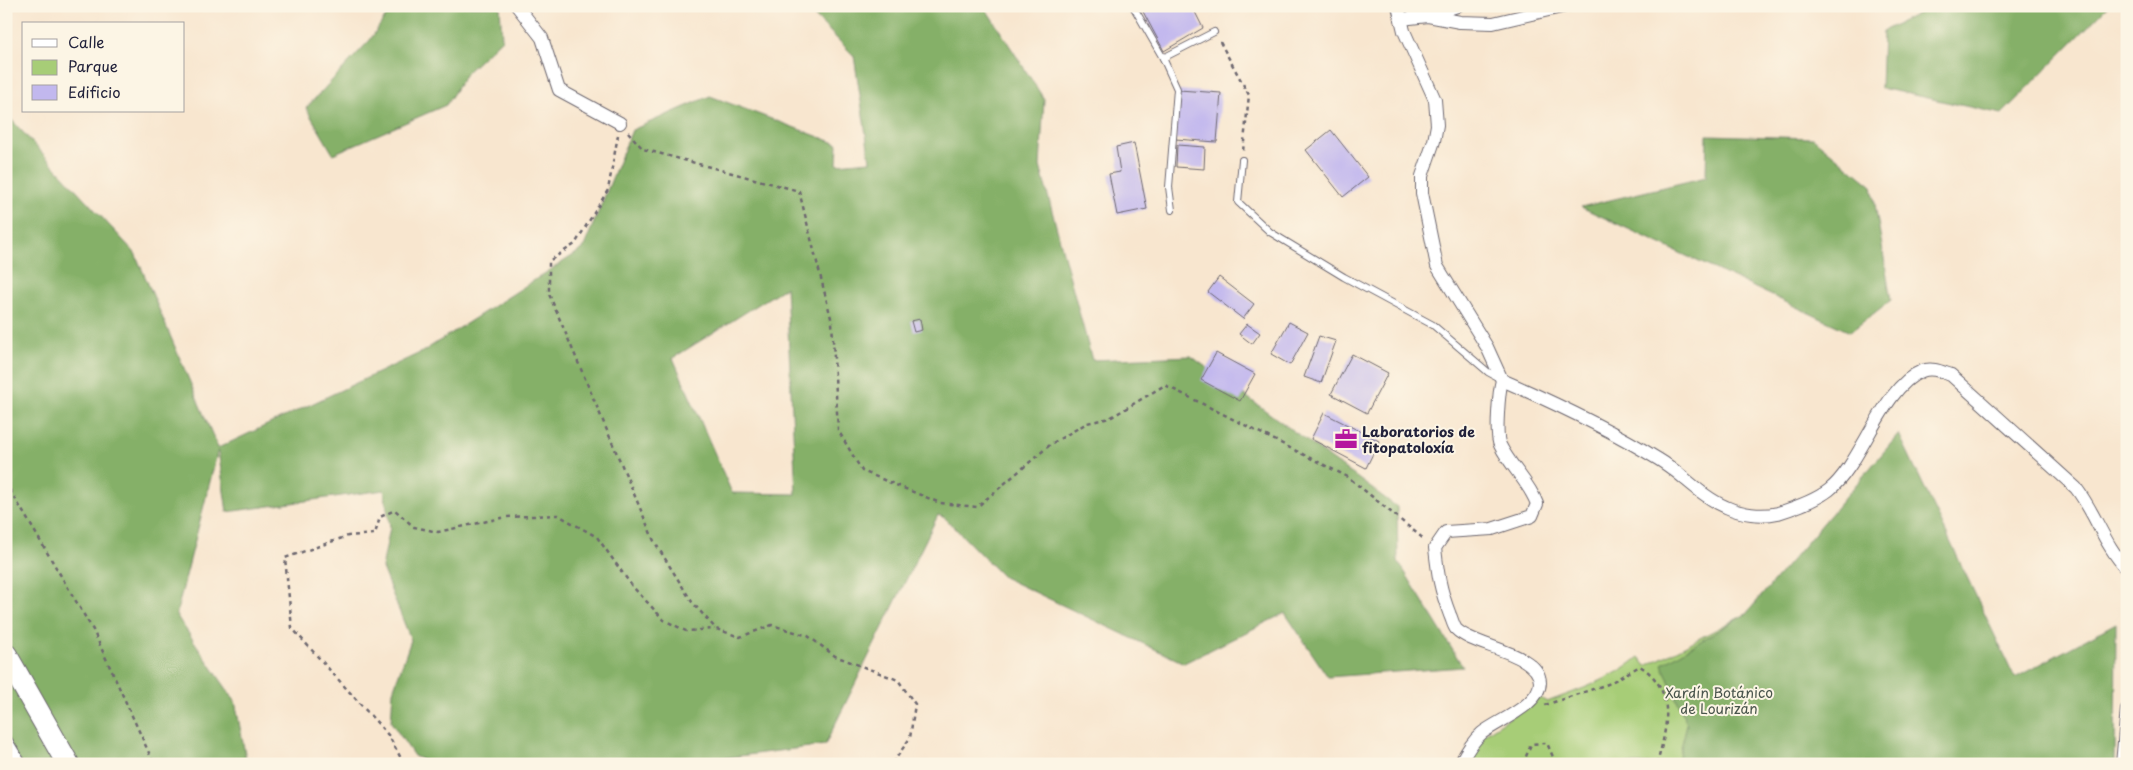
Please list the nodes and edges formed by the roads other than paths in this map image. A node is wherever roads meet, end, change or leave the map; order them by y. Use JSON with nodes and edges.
{"nodes":[{"id":1,"x":517,"y":6,"type":"edge"},
{"id":2,"x":1133,"y":6,"type":"edge"},
{"id":3,"x":1457,"y":6,"type":"edge"},
{"id":4,"x":1566,"y":6,"type":"edge"},
{"id":5,"x":1400,"y":12,"type":"edge"},
{"id":6,"x":1428,"y":16,"type":"junction"},
{"id":7,"x":1214,"y":32,"type":"road end"},
{"id":8,"x":1163,"y":58,"type":"junction"},
{"id":9,"x":620,"y":123,"type":"road end"},
{"id":10,"x":1242,"y":160,"type":"road end"},
{"id":11,"x":1172,"y":210,"type":"dead end"},
{"id":12,"x":1502,"y":380,"type":"junction"},
{"id":13,"x":2127,"y":569,"type":"edge"},
{"id":14,"x":6,"y":655,"type":"edge"},
{"id":15,"x":2127,"y":710,"type":"edge"},
{"id":16,"x":6,"y":741,"type":"edge"},
{"id":17,"x":20,"y":764,"type":"edge"},
{"id":18,"x":68,"y":764,"type":"edge"},
{"id":19,"x":1460,"y":764,"type":"edge"},
{"id":20,"x":2122,"y":764,"type":"edge"}],
"edges":[{"from":1,"to":9,"type":"street"},
{"from":2,"to":8,"type":"lane"},
{"from":3,"to":6,"type":"street"},
{"from":4,"to":6,"type":"street"},
{"from":5,"to":6,"type":"street"},
{"from":5,"to":12,"type":"street"},
{"from":7,"to":8,"type":"lane"},
{"from":8,"to":11,"type":"lane"},
{"from":10,"to":12,"type":"lane"},
{"from":12,"to":13,"type":"street"},
{"from":12,"to":19,"type":"street"},
{"from":14,"to":18,"type":"highway"},
{"from":15,"to":20,"type":"street"},
{"from":16,"to":17,"type":"street"}]}
